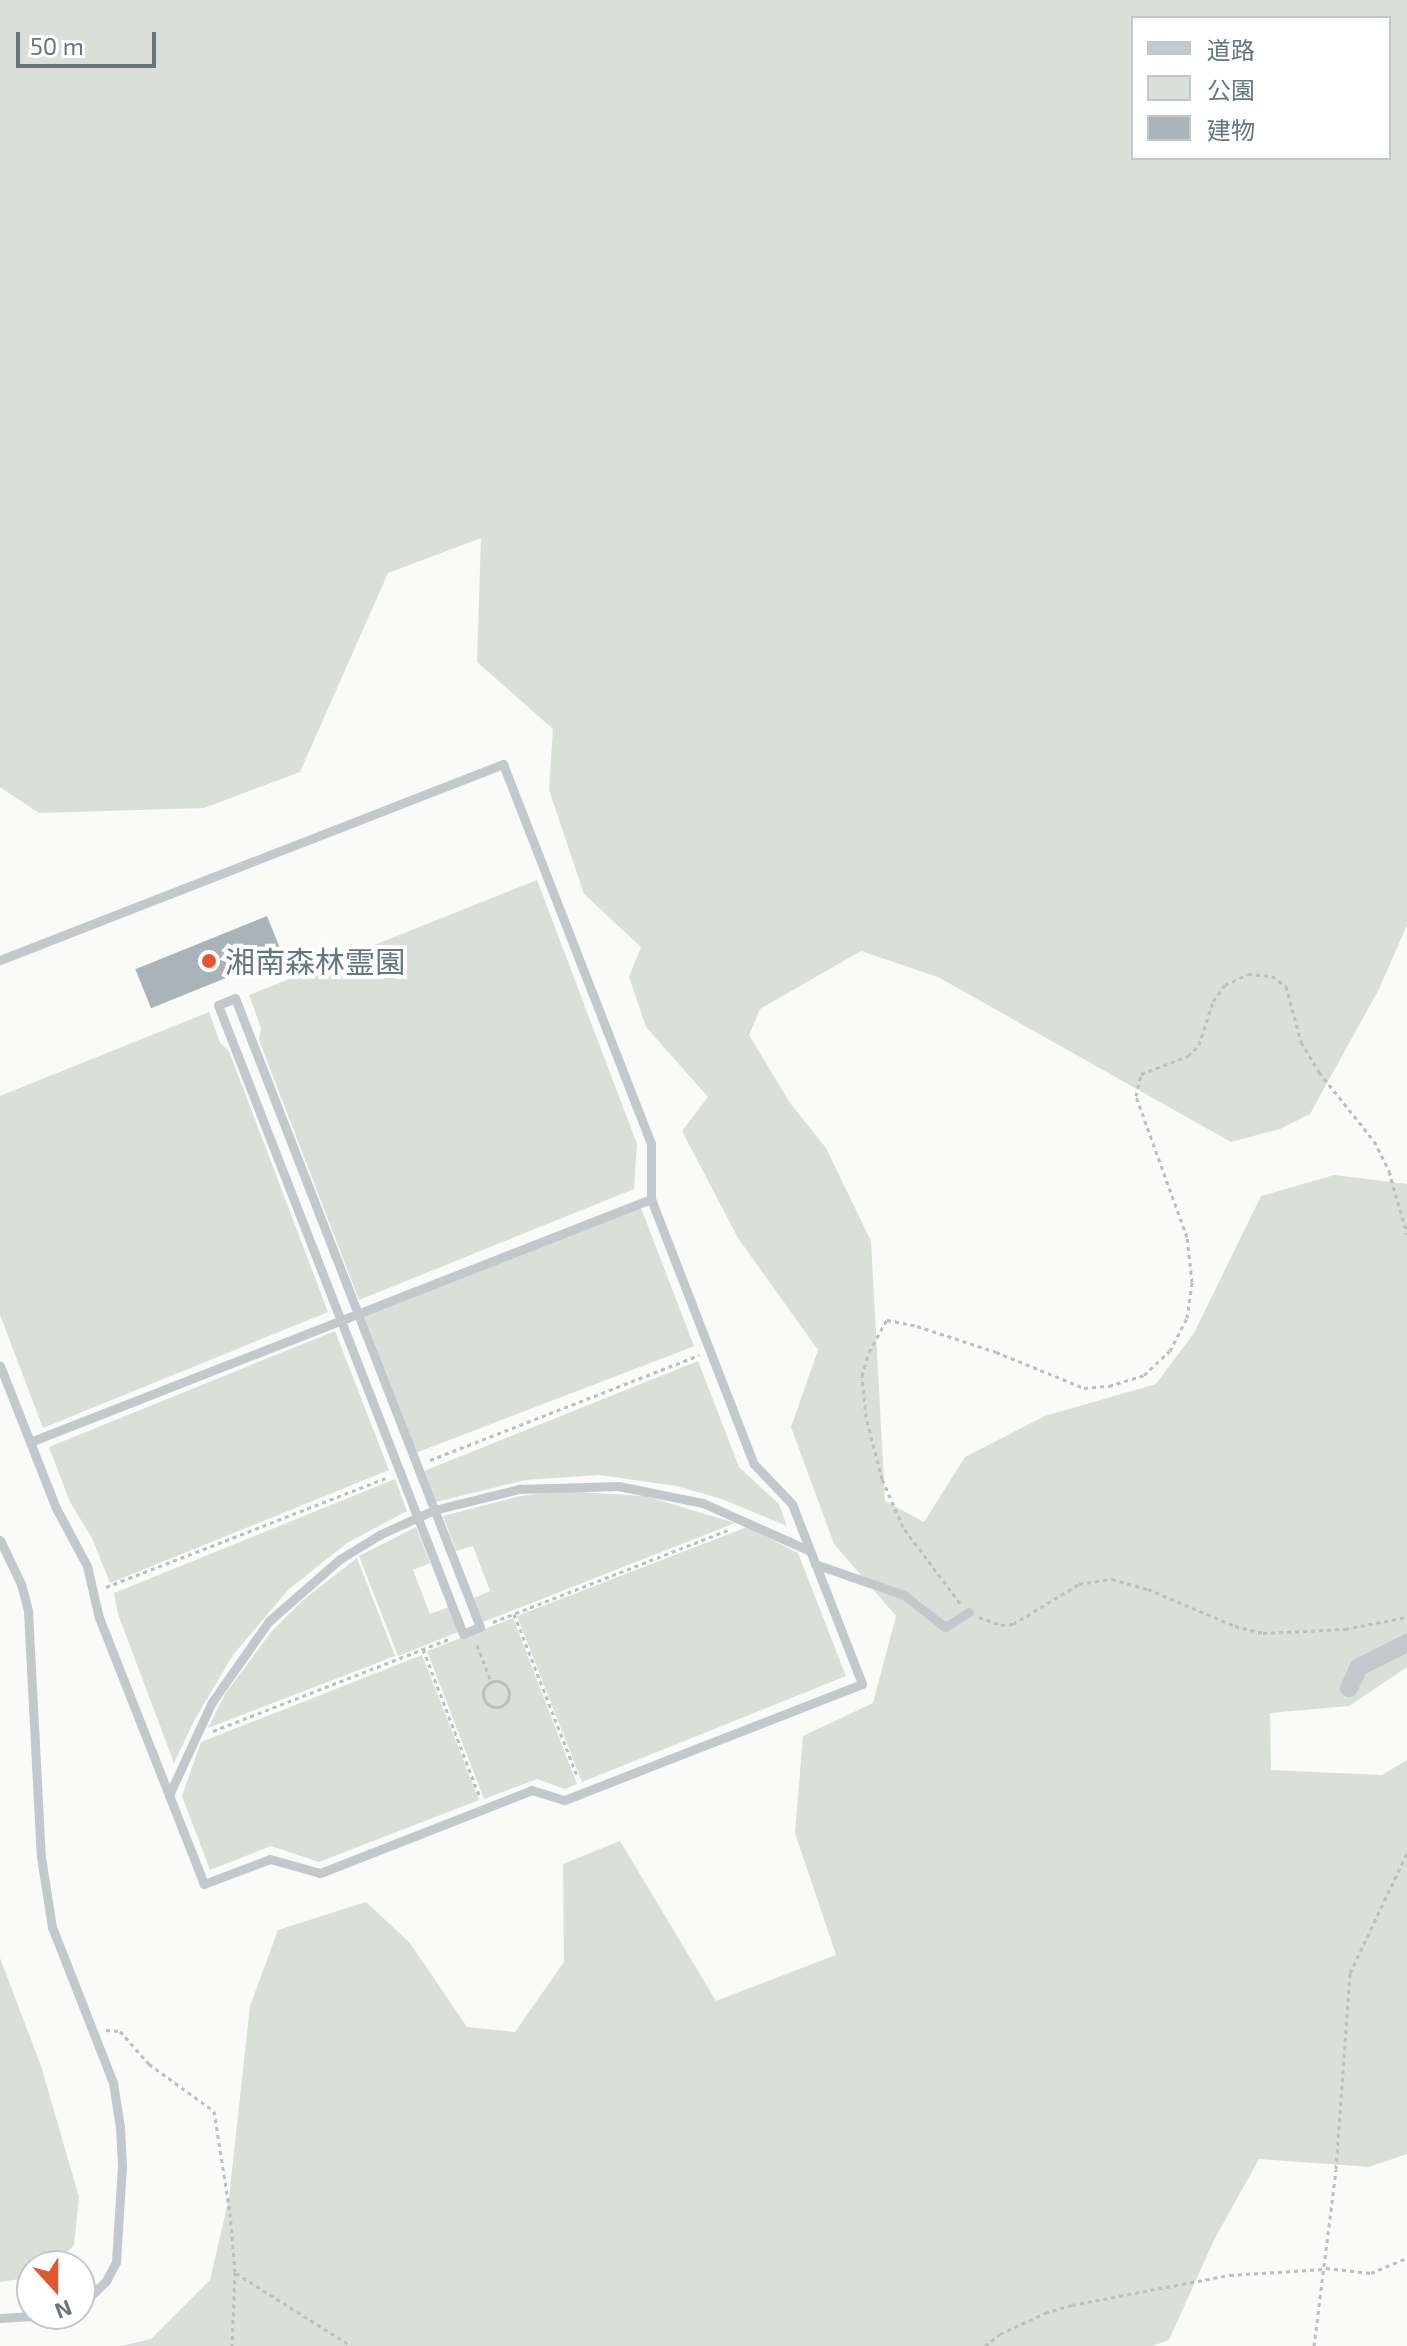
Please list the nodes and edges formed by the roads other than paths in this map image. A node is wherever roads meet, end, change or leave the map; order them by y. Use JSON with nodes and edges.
{"nodes":[{"id":1,"x":0,"y":960,"type":"edge"},
{"id":2,"x":651,"y":1199,"type":"junction"},
{"id":3,"x":358,"y":1314,"type":"junction"},
{"id":4,"x":341,"y":1320,"type":"junction"},
{"id":5,"x":0,"y":1366,"type":"edge"},
{"id":6,"x":30,"y":1442,"type":"junction"},
{"id":7,"x":434,"y":1510,"type":"junction"},
{"id":8,"x":417,"y":1516,"type":"junction"},
{"id":9,"x":0,"y":1540,"type":"edge"},
{"id":10,"x":810,"y":1551,"type":"junction"},
{"id":11,"x":815,"y":1564,"type":"junction"},
{"id":12,"x":969,"y":1612,"type":"road end"},
{"id":13,"x":1407,"y":1643,"type":"edge"},
{"id":14,"x":1349,"y":1688,"type":"dead end"},
{"id":15,"x":169,"y":1795,"type":"junction"},
{"id":16,"x":96,"y":2291,"type":"edge"}],
"edges":[{"from":1,"to":2,"type":"lane"},
{"from":2,"to":3,"type":"lane"},
{"from":2,"to":10,"type":"lane"},
{"from":3,"to":4,"type":"lane"},
{"from":3,"to":4,"type":"lane"},
{"from":3,"to":7,"type":"lane"},
{"from":4,"to":6,"type":"lane"},
{"from":4,"to":8,"type":"lane"},
{"from":5,"to":6,"type":"lane"},
{"from":6,"to":15,"type":"lane"},
{"from":7,"to":8,"type":"lane"},
{"from":7,"to":8,"type":"lane"},
{"from":7,"to":10,"type":"lane"},
{"from":8,"to":15,"type":"lane"},
{"from":9,"to":16,"type":"lane"},
{"from":10,"to":11,"type":"lane"},
{"from":11,"to":12,"type":"lane"},
{"from":11,"to":15,"type":"lane"},
{"from":13,"to":14,"type":"street"}]}
